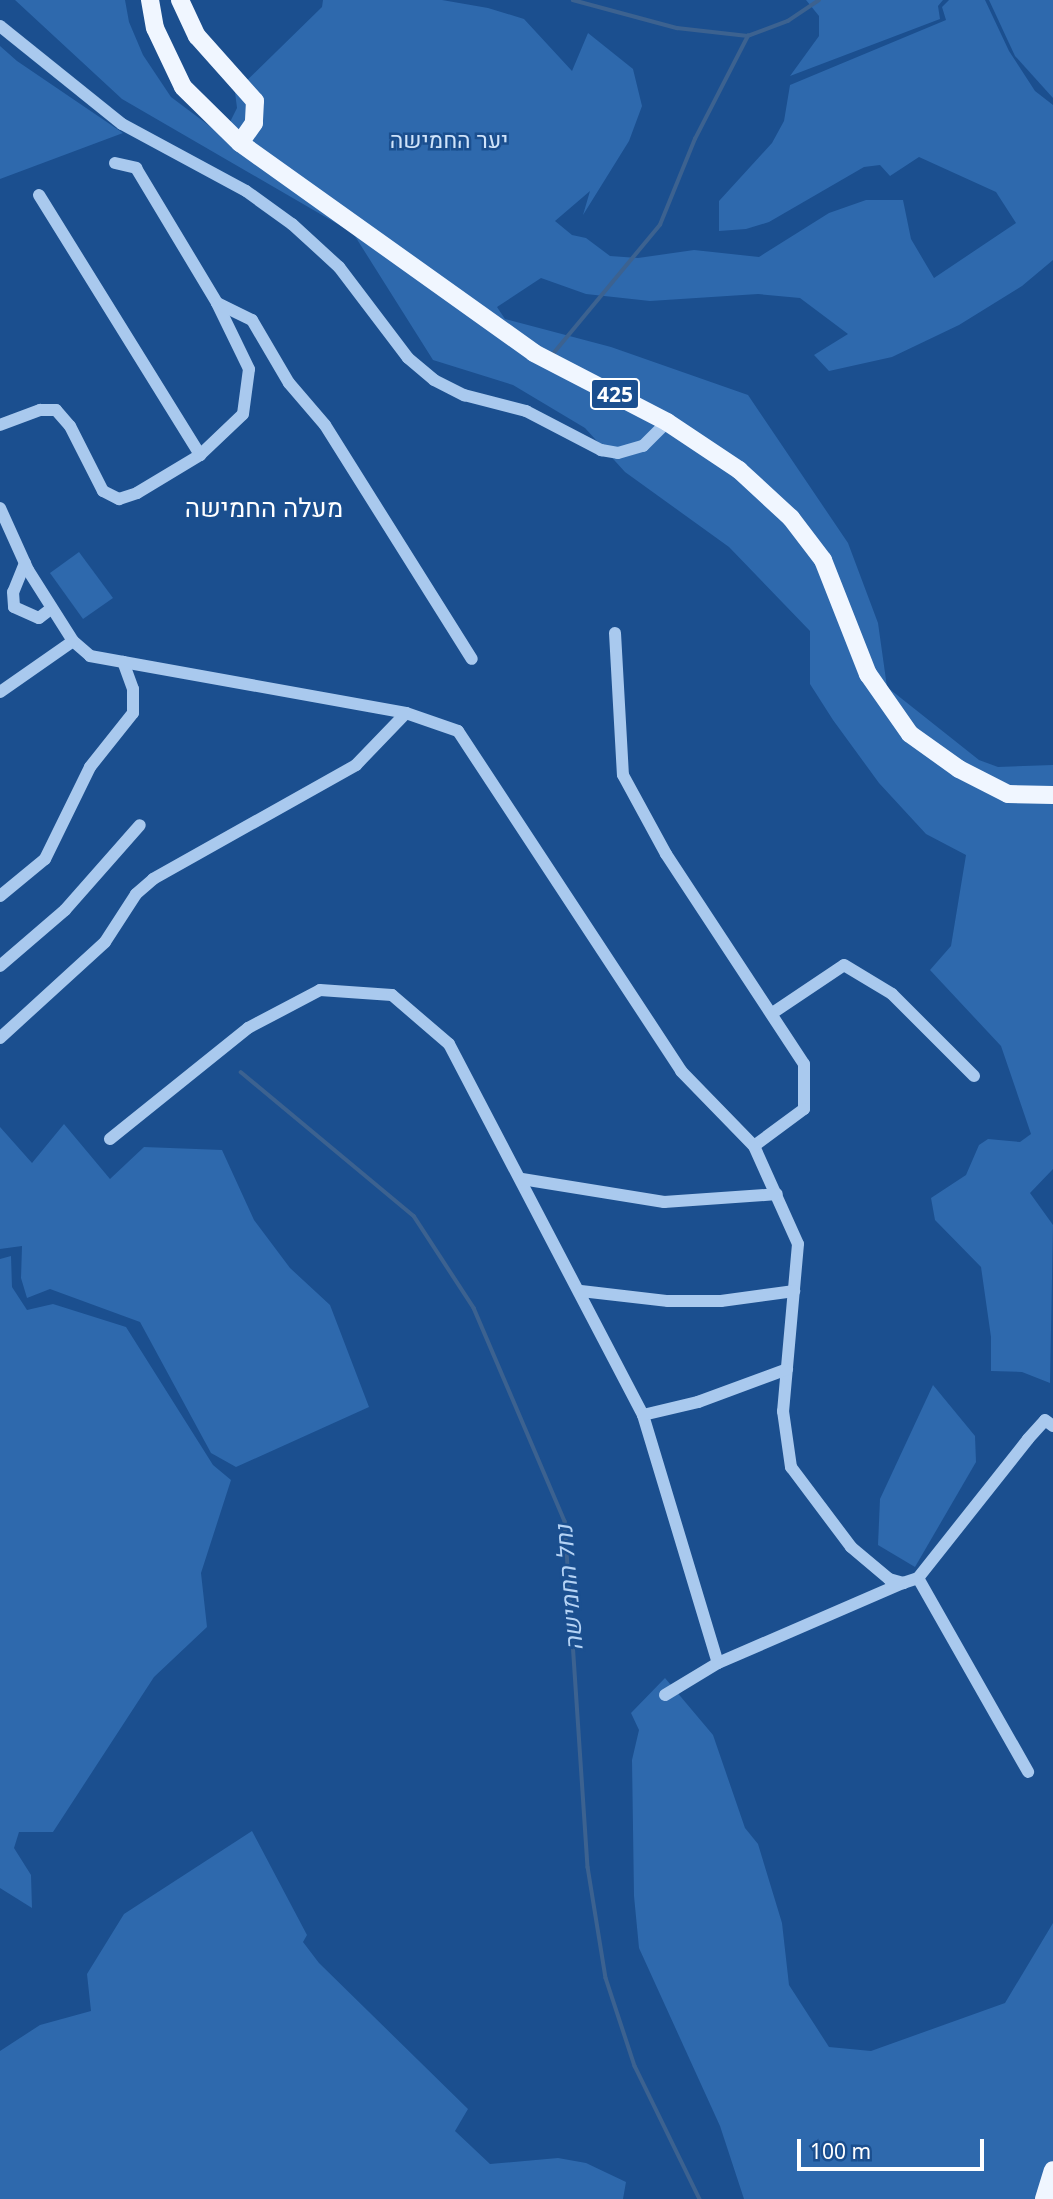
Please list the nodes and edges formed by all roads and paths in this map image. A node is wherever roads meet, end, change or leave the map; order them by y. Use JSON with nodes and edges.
{"nodes":[{"id":1,"x":150,"y":0,"type":"edge"},
{"id":2,"x":180,"y":0,"type":"edge"},
{"id":3,"x":0,"y":26,"type":"edge"},
{"id":4,"x":240,"y":143,"type":"junction"},
{"id":5,"x":115,"y":163,"type":"dead end"},
{"id":6,"x":39,"y":195,"type":"dead end"},
{"id":7,"x":218,"y":303,"type":"junction"},
{"id":8,"x":667,"y":422,"type":"junction"},
{"id":9,"x":0,"y":425,"type":"edge"},
{"id":10,"x":200,"y":455,"type":"junction"},
{"id":11,"x":0,"y":508,"type":"edge"},
{"id":12,"x":25,"y":562,"type":"junction"},
{"id":13,"x":52,"y":608,"type":"junction"},
{"id":14,"x":615,"y":633,"type":"dead end"},
{"id":15,"x":73,"y":641,"type":"junction"},
{"id":16,"x":472,"y":659,"type":"dead end"},
{"id":17,"x":123,"y":662,"type":"junction"},
{"id":18,"x":0,"y":692,"type":"edge"},
{"id":19,"x":406,"y":713,"type":"junction"},
{"id":20,"x":1053,"y":794,"type":"edge"},
{"id":21,"x":140,"y":825,"type":"dead end"},
{"id":22,"x":0,"y":896,"type":"edge"},
{"id":23,"x":0,"y":966,"type":"edge"},
{"id":24,"x":774,"y":1012,"type":"junction"},
{"id":25,"x":0,"y":1038,"type":"edge"},
{"id":26,"x":974,"y":1076,"type":"dead end"},
{"id":27,"x":110,"y":1139,"type":"dead end"},
{"id":28,"x":754,"y":1146,"type":"junction"},
{"id":29,"x":522,"y":1179,"type":"junction"},
{"id":30,"x":777,"y":1194,"type":"junction"},
{"id":31,"x":582,"y":1291,"type":"junction"},
{"id":32,"x":794,"y":1291,"type":"junction"},
{"id":33,"x":787,"y":1369,"type":"junction"},
{"id":34,"x":643,"y":1416,"type":"junction"},
{"id":35,"x":1053,"y":1426,"type":"edge"},
{"id":36,"x":918,"y":1578,"type":"junction"},
{"id":37,"x":903,"y":1583,"type":"junction"},
{"id":38,"x":718,"y":1663,"type":"junction"},
{"id":39,"x":665,"y":1695,"type":"dead end"},
{"id":40,"x":1028,"y":1772,"type":"dead end"},
{"id":41,"x":1053,"y":2170,"type":"edge"},
{"id":42,"x":1044,"y":2199,"type":"edge"}],
"edges":[{"from":1,"to":4,"type":"main road","number":"425"},
{"from":2,"to":4,"type":"main road"},
{"from":3,"to":8,"type":"street"},
{"from":4,"to":8,"type":"main road","number":"425"},
{"from":5,"to":7,"type":"street"},
{"from":6,"to":10,"type":"street"},
{"from":7,"to":10,"type":"street"},
{"from":7,"to":16,"type":"street"},
{"from":8,"to":20,"type":"main road","number":"425"},
{"from":9,"to":10,"type":"street"},
{"from":11,"to":12,"type":"street"},
{"from":12,"to":13,"type":"street"},
{"from":12,"to":13,"type":"street"},
{"from":13,"to":15,"type":"street"},
{"from":14,"to":24,"type":"street"},
{"from":15,"to":17,"type":"street"},
{"from":15,"to":18,"type":"street"},
{"from":17,"to":19,"type":"street"},
{"from":17,"to":22,"type":"street"},
{"from":19,"to":25,"type":"street"},
{"from":19,"to":28,"type":"street"},
{"from":21,"to":23,"type":"street"},
{"from":24,"to":26,"type":"street"},
{"from":24,"to":28,"type":"street"},
{"from":27,"to":29,"type":"street"},
{"from":28,"to":30,"type":"street"},
{"from":29,"to":30,"type":"street"},
{"from":29,"to":31,"type":"street"},
{"from":30,"to":32,"type":"street"},
{"from":31,"to":32,"type":"street"},
{"from":31,"to":34,"type":"street"},
{"from":32,"to":33,"type":"street"},
{"from":33,"to":34,"type":"street"},
{"from":33,"to":37,"type":"street"},
{"from":34,"to":38,"type":"street"},
{"from":35,"to":36,"type":"street"},
{"from":36,"to":37,"type":"street"},
{"from":36,"to":40,"type":"street"},
{"from":37,"to":38,"type":"street"},
{"from":38,"to":39,"type":"street"},
{"from":41,"to":42,"type":"main road"}]}
